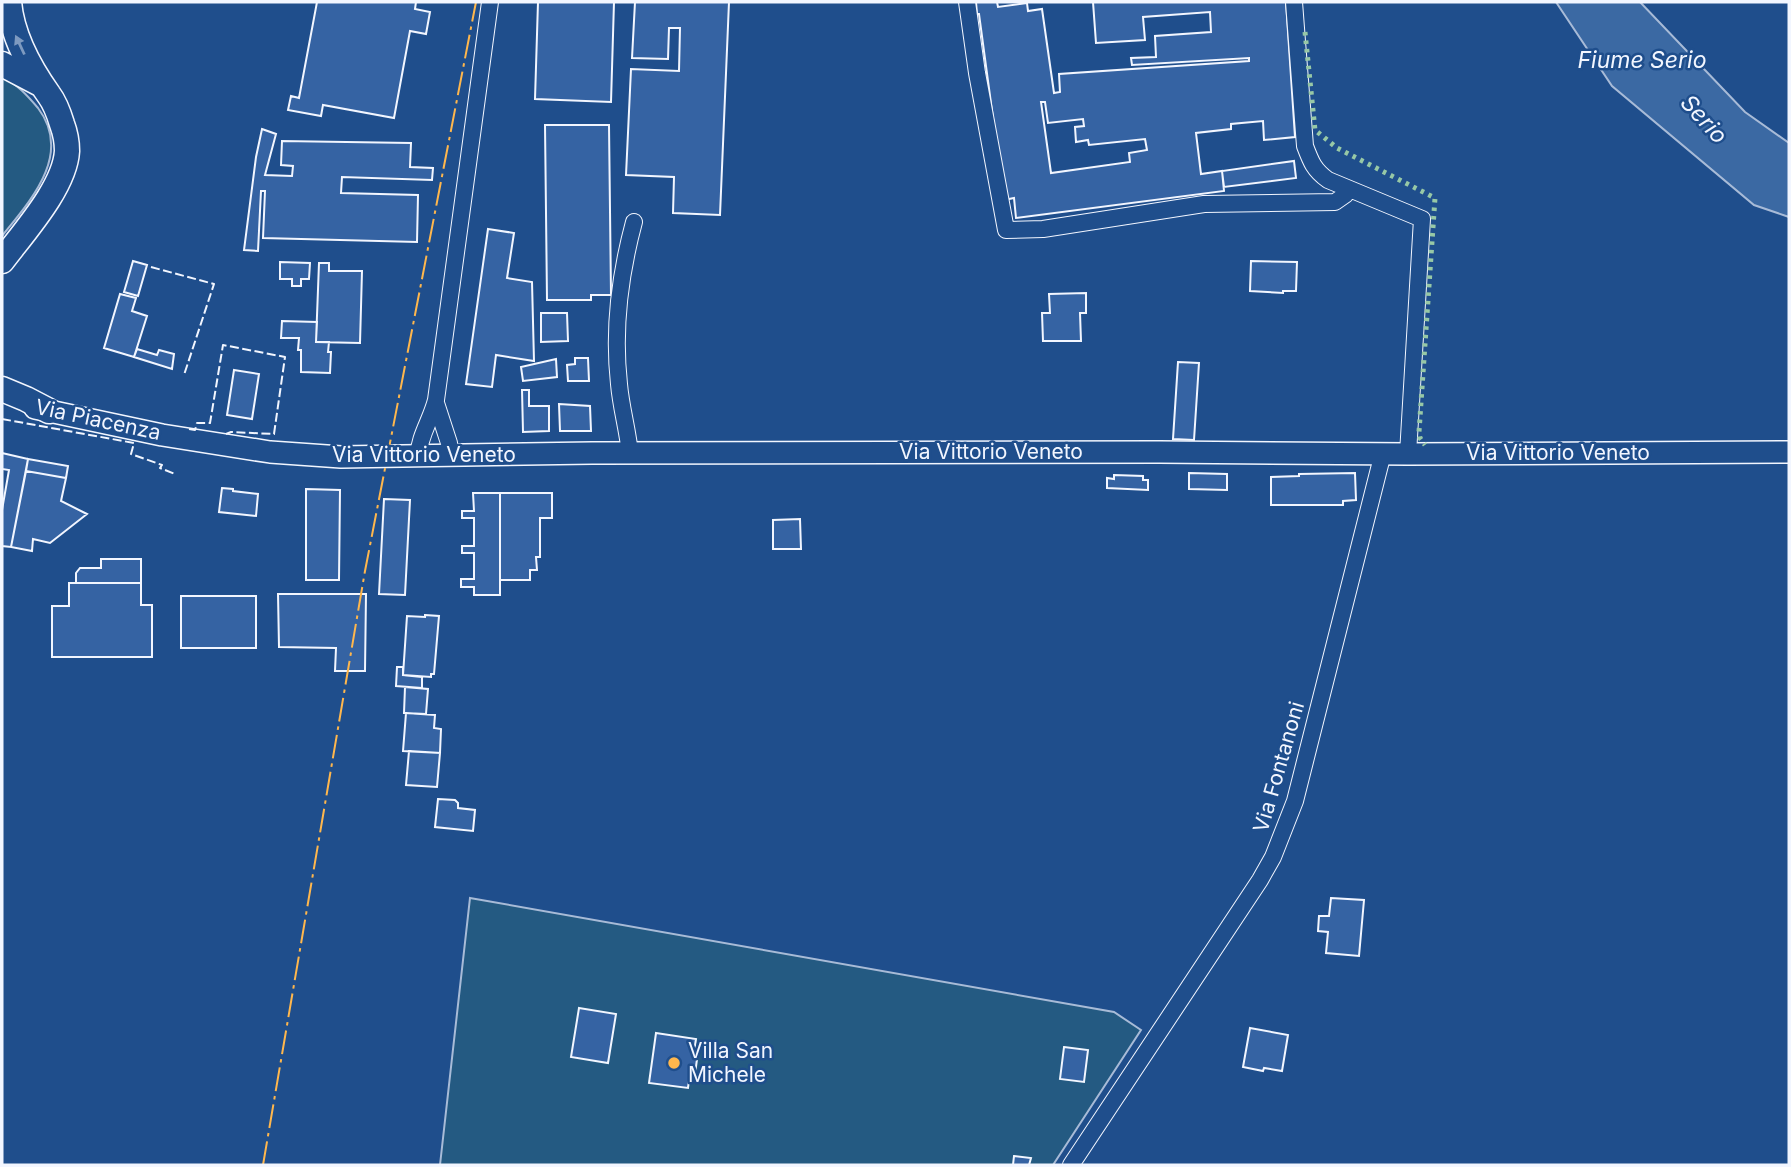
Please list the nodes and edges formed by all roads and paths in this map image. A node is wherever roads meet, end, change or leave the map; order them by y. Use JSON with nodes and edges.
{"nodes":[{"id":1,"x":9,"y":2,"type":"edge"},
{"id":2,"x":490,"y":2,"type":"edge"},
{"id":3,"x":967,"y":2,"type":"edge"},
{"id":4,"x":1294,"y":2,"type":"edge"},
{"id":5,"x":2,"y":64,"type":"edge"},
{"id":6,"x":40,"y":84,"type":"junction"},
{"id":7,"x":1349,"y":189,"type":"junction"},
{"id":8,"x":634,"y":222,"type":"dead end"},
{"id":9,"x":2,"y":261,"type":"edge"},
{"id":10,"x":2,"y":390,"type":"edge"},
{"id":11,"x":2,"y":398,"type":"edge"},
{"id":12,"x":436,"y":400,"type":"junction"},
{"id":13,"x":49,"y":411,"type":"junction"},
{"id":14,"x":194,"y":440,"type":"joint"},
{"id":15,"x":1789,"y":452,"type":"edge"},
{"id":16,"x":1383,"y":453,"type":"junction"},
{"id":17,"x":630,"y":454,"type":"junction"},
{"id":18,"x":1408,"y":454,"type":"junction"},
{"id":19,"x":418,"y":457,"type":"junction"},
{"id":20,"x":450,"y":457,"type":"junction"},
{"id":21,"x":1071,"y":1165,"type":"edge"}],
"edges":[{"from":6,"to":1,"type":"highway","one_way":true},
{"from":2,"to":12,"type":"street"},
{"from":3,"to":7,"type":"street"},
{"from":4,"to":7,"type":"street"},
{"from":5,"to":6,"type":"highway"},
{"from":6,"to":9,"type":"highway"},
{"from":7,"to":18,"type":"street"},
{"from":8,"to":17,"type":"street"},
{"from":10,"to":13,"type":"highway"},
{"from":11,"to":13,"type":"main road","name":"Via Piacenza"},
{"from":12,"to":19,"type":"street"},
{"from":12,"to":20,"type":"street"},
{"from":13,"to":14,"type":"main road","name":"Via Piacenza"},
{"from":14,"to":19,"type":"main road","name":"Via Vittorio Veneto"},
{"from":15,"to":18,"type":"main road","name":"Via Vittorio Veneto"},
{"from":16,"to":17,"type":"main road","name":"Via Vittorio Veneto"},
{"from":16,"to":18,"type":"main road","name":"Via Vittorio Veneto"},
{"from":16,"to":21,"type":"street","name":"Via Fontanoni"},
{"from":17,"to":20,"type":"main road","name":"Via Vittorio Veneto"},
{"from":19,"to":20,"type":"main road","name":"Via Vittorio Veneto"}]}
